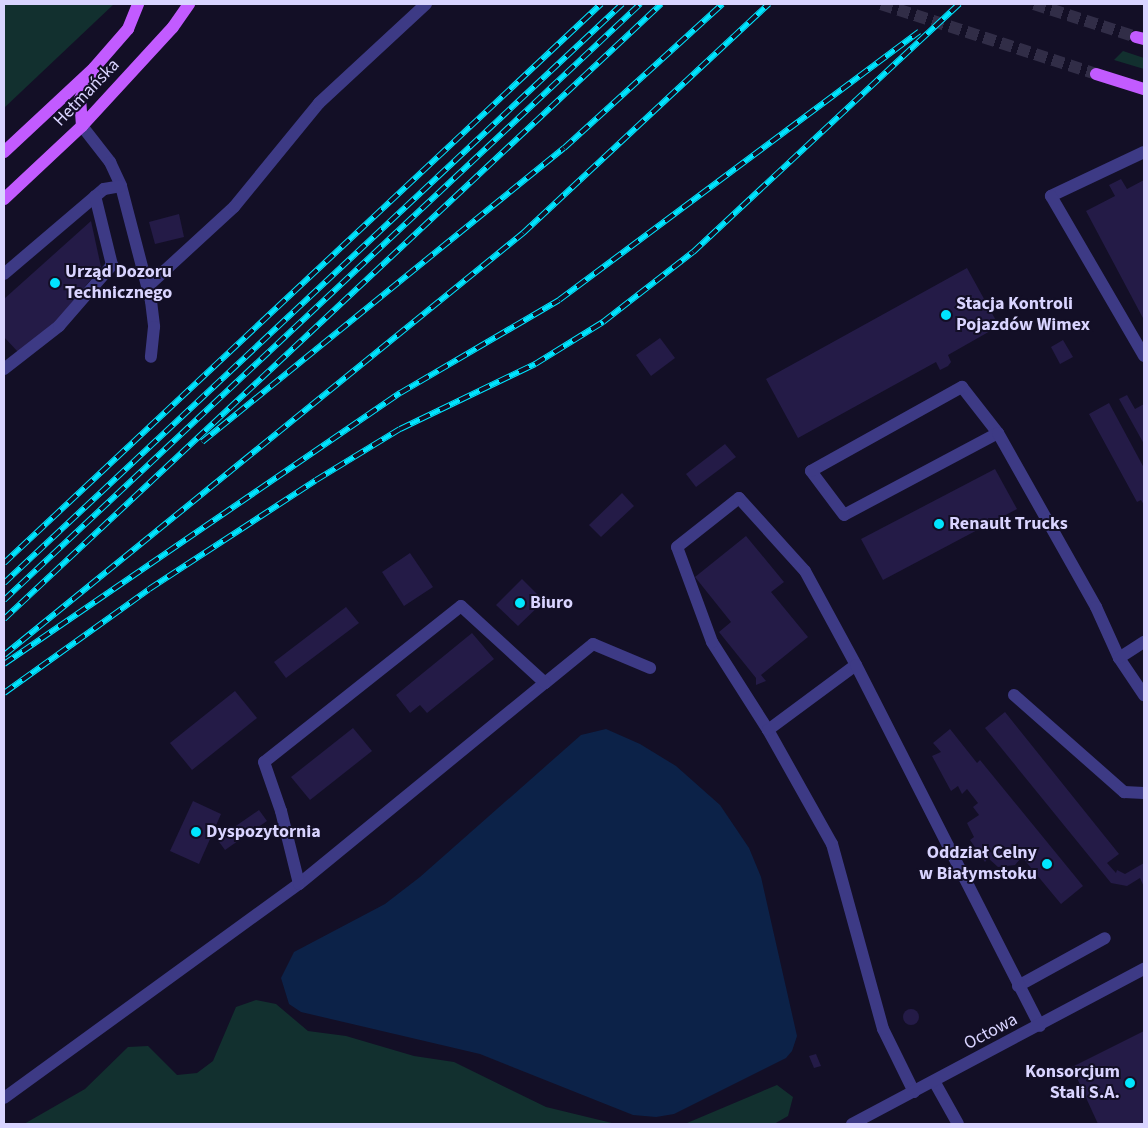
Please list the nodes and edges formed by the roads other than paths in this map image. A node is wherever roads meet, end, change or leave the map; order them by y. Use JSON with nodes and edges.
{"nodes":[{"id":1,"x":138,"y":4,"type":"edge"},
{"id":2,"x":189,"y":4,"type":"edge"},
{"id":3,"x":426,"y":4,"type":"edge"},
{"id":4,"x":94,"y":68,"type":"junction"},
{"id":5,"x":1096,"y":74,"type":"tunnel mouth"},
{"id":6,"x":1144,"y":89,"type":"edge"},
{"id":7,"x":82,"y":126,"type":"junction"},
{"id":8,"x":4,"y":152,"type":"edge"},
{"id":9,"x":1144,"y":152,"type":"edge"},
{"id":10,"x":121,"y":186,"type":"junction"},
{"id":11,"x":95,"y":196,"type":"junction"},
{"id":12,"x":4,"y":199,"type":"edge"},
{"id":13,"x":4,"y":274,"type":"edge"},
{"id":14,"x":148,"y":286,"type":"junction"},
{"id":15,"x":1144,"y":356,"type":"edge"},
{"id":16,"x":151,"y":357,"type":"dead end"},
{"id":17,"x":4,"y":369,"type":"edge"},
{"id":18,"x":998,"y":433,"type":"junction"},
{"id":19,"x":1144,"y":642,"type":"edge"},
{"id":20,"x":1120,"y":658,"type":"junction"},
{"id":21,"x":856,"y":666,"type":"junction"},
{"id":22,"x":650,"y":668,"type":"dead end"},
{"id":23,"x":545,"y":683,"type":"junction"},
{"id":24,"x":1014,"y":694,"type":"dead end"},
{"id":25,"x":1144,"y":695,"type":"edge"},
{"id":26,"x":768,"y":730,"type":"junction"},
{"id":27,"x":1144,"y":793,"type":"edge"},
{"id":28,"x":299,"y":884,"type":"junction"},
{"id":29,"x":1105,"y":938,"type":"dead end"},
{"id":30,"x":1144,"y":969,"type":"edge"},
{"id":31,"x":1018,"y":986,"type":"junction"},
{"id":32,"x":1040,"y":1026,"type":"junction"},
{"id":33,"x":934,"y":1081,"type":"junction"},
{"id":34,"x":914,"y":1092,"type":"junction"},
{"id":35,"x":4,"y":1098,"type":"edge"},
{"id":36,"x":852,"y":1124,"type":"edge"},
{"id":37,"x":958,"y":1124,"type":"edge"}],
"edges":[{"from":1,"to":4,"type":"main road","name":"Hetmańska"},
{"from":2,"to":7,"type":"main road","name":"Hetmańska"},
{"from":3,"to":14,"type":"street"},
{"from":4,"to":7,"type":"main road"},
{"from":4,"to":8,"type":"main road","name":"Hetmańska"},
{"from":5,"to":6,"type":"main road"},
{"from":7,"to":10,"type":"street"},
{"from":7,"to":12,"type":"main road","name":"Hetmańska"},
{"from":9,"to":15,"type":"street"},
{"from":10,"to":11,"type":"street"},
{"from":10,"to":14,"type":"street"},
{"from":11,"to":13,"type":"street"},
{"from":11,"to":17,"type":"street"},
{"from":14,"to":16,"type":"street"},
{"from":18,"to":18,"type":"street"},
{"from":18,"to":20,"type":"street"},
{"from":19,"to":20,"type":"street"},
{"from":20,"to":25,"type":"street"},
{"from":21,"to":26,"type":"street"},
{"from":21,"to":26,"type":"street"},
{"from":21,"to":31,"type":"street"},
{"from":22,"to":23,"type":"street"},
{"from":23,"to":28,"type":"street"},
{"from":23,"to":28,"type":"street"},
{"from":24,"to":27,"type":"street"},
{"from":26,"to":34,"type":"street"},
{"from":28,"to":35,"type":"street"},
{"from":29,"to":31,"type":"street"},
{"from":30,"to":32,"type":"street","name":"Octowa"},
{"from":31,"to":32,"type":"street"},
{"from":32,"to":33,"type":"street","name":"Octowa"},
{"from":33,"to":34,"type":"street","name":"Octowa"},
{"from":33,"to":37,"type":"street"},
{"from":34,"to":36,"type":"street","name":"Octowa"}]}
